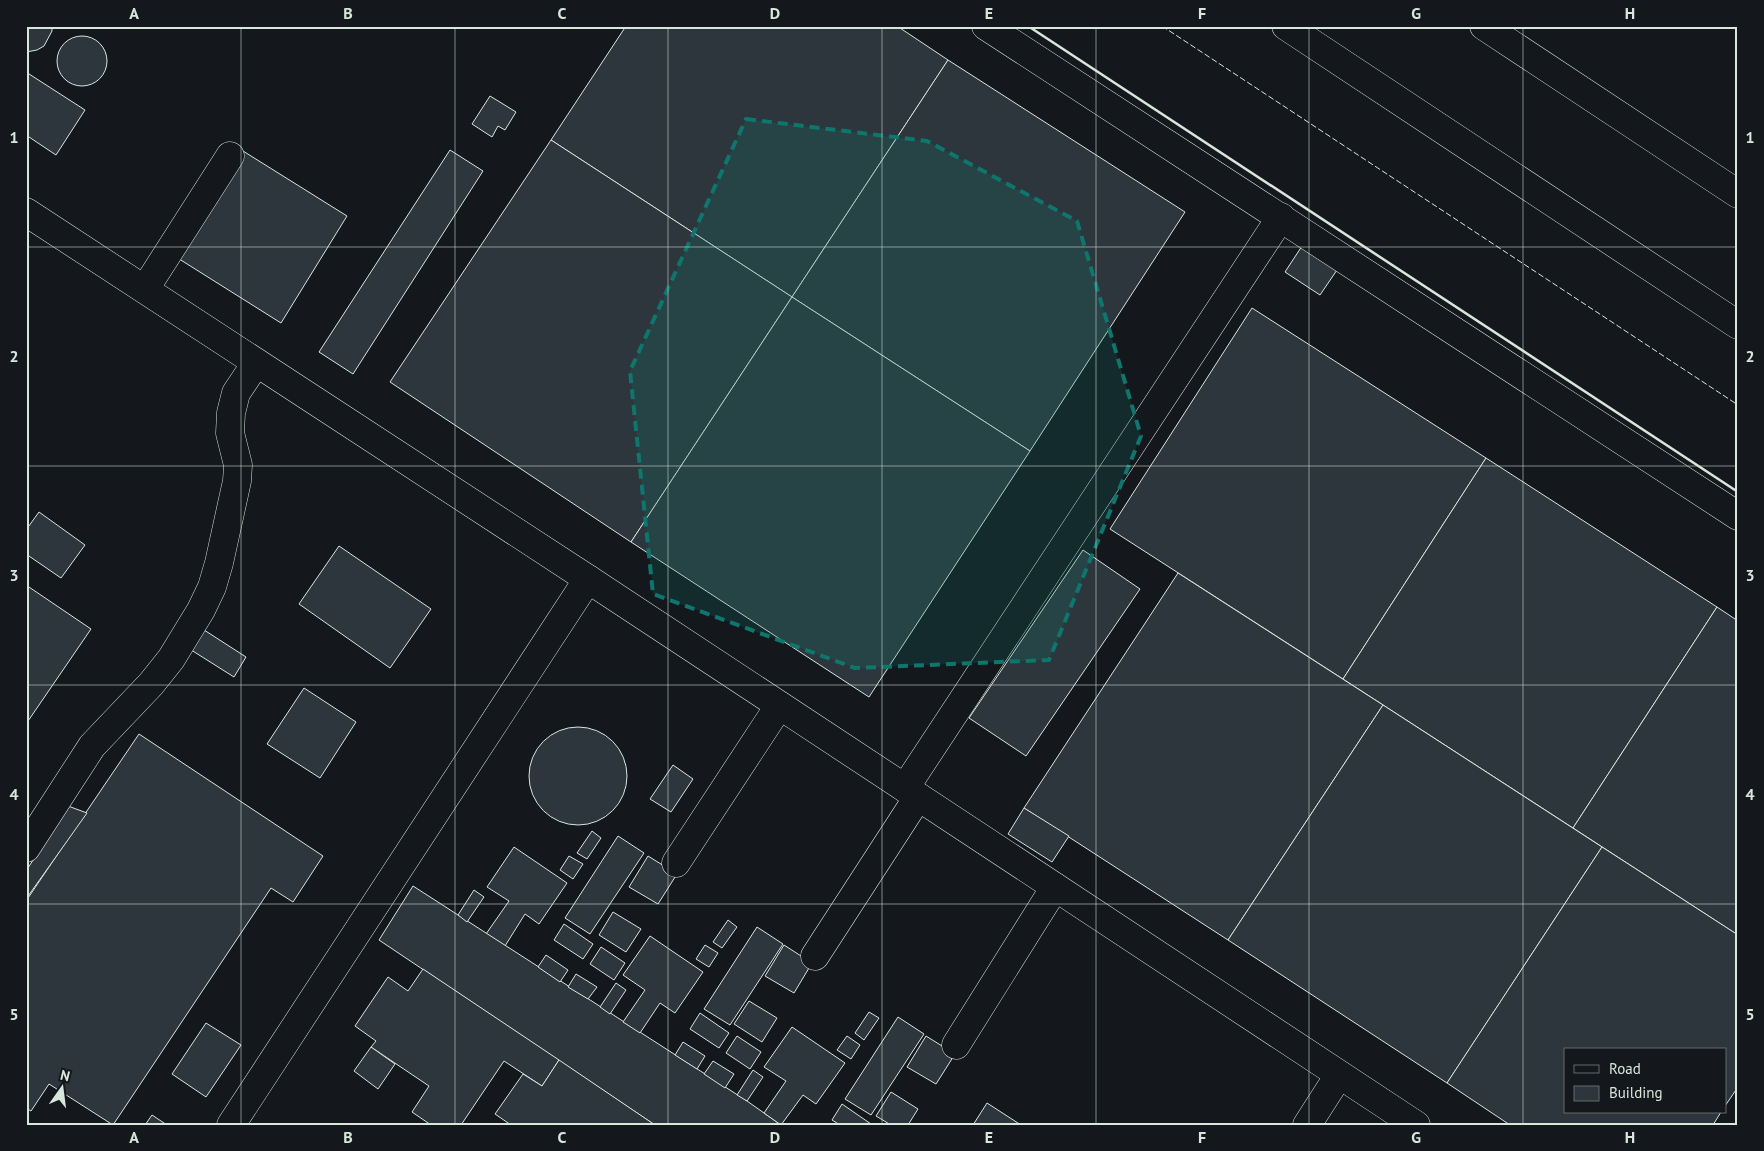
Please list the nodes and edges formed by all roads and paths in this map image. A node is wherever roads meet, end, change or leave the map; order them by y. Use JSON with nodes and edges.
{"nodes":[{"id":1,"x":986,"y":26,"type":"edge"},
{"id":2,"x":1286,"y":26,"type":"edge"},
{"id":3,"x":1484,"y":26,"type":"edge"},
{"id":4,"x":230,"y":156,"type":"dead end"},
{"id":5,"x":1738,"y":194,"type":"edge"},
{"id":6,"x":26,"y":212,"type":"edge"},
{"id":7,"x":1281,"y":217,"type":"junction"},
{"id":8,"x":145,"y":289,"type":"junction"},
{"id":9,"x":1738,"y":324,"type":"edge"},
{"id":10,"x":256,"y":363,"type":"junction"},
{"id":11,"x":1738,"y":516,"type":"edge"},
{"id":12,"x":588,"y":579,"type":"junction"},
{"id":13,"x":780,"y":706,"type":"junction"},
{"id":14,"x":912,"y":793,"type":"junction"},
{"id":15,"x":26,"y":848,"type":"edge"},
{"id":16,"x":676,"y":863,"type":"dead end"},
{"id":17,"x":1055,"y":887,"type":"junction"},
{"id":18,"x":814,"y":956,"type":"dead end"},
{"id":19,"x":956,"y":1044,"type":"dead end"},
{"id":20,"x":1339,"y":1075,"type":"junction"},
{"id":21,"x":231,"y":1125,"type":"edge"},
{"id":22,"x":1307,"y":1125,"type":"edge"},
{"id":23,"x":1416,"y":1125,"type":"edge"}],
"edges":[{"from":1,"to":7,"type":"street"},
{"from":2,"to":9,"type":"street"},
{"from":3,"to":5,"type":"street"},
{"from":4,"to":8,"type":"street"},
{"from":6,"to":8,"type":"street"},
{"from":7,"to":11,"type":"street"},
{"from":7,"to":14,"type":"street"},
{"from":8,"to":10,"type":"street"},
{"from":10,"to":12,"type":"street"},
{"from":10,"to":15,"type":"street"},
{"from":12,"to":13,"type":"street"},
{"from":12,"to":21,"type":"street"},
{"from":13,"to":14,"type":"street"},
{"from":13,"to":16,"type":"street"},
{"from":14,"to":17,"type":"street"},
{"from":14,"to":18,"type":"street"},
{"from":17,"to":19,"type":"street"},
{"from":17,"to":20,"type":"street"},
{"from":20,"to":22,"type":"street"},
{"from":20,"to":23,"type":"street"}]}
